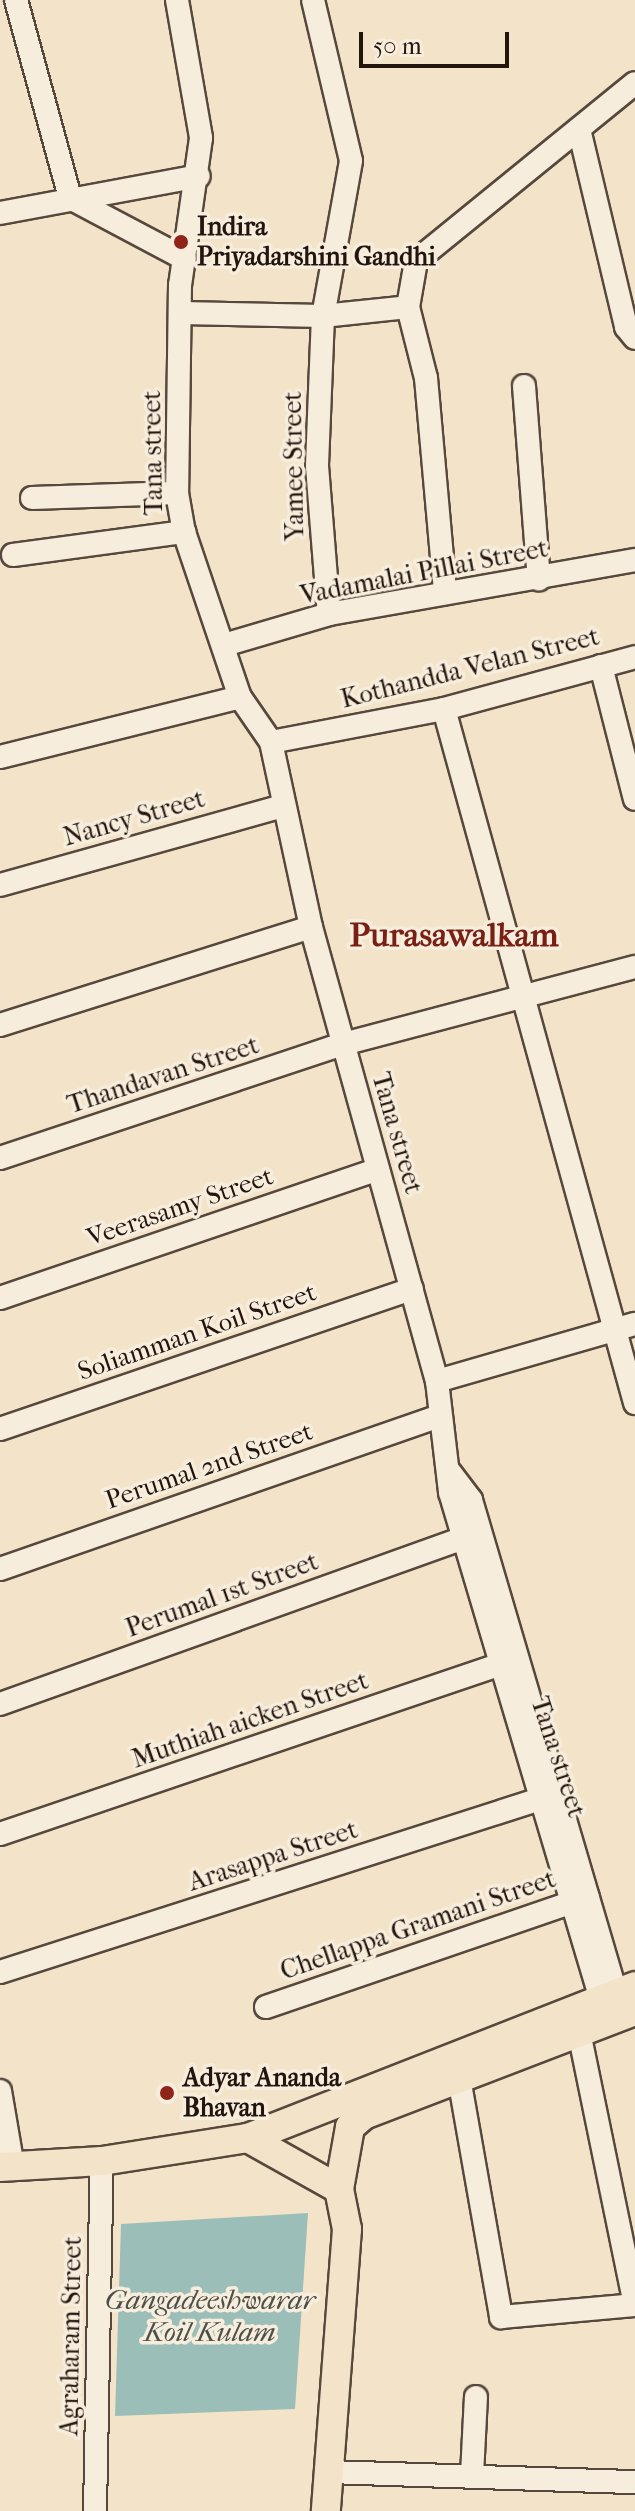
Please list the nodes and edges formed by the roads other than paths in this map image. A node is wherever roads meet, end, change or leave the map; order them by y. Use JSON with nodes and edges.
{"nodes":[{"id":1,"x":177,"y":0,"type":"edge"},
{"id":2,"x":313,"y":0,"type":"edge"},
{"id":3,"x":11,"y":4,"type":"edge"},
{"id":4,"x":635,"y":83,"type":"edge"},
{"id":5,"x":579,"y":129,"type":"junction"},
{"id":6,"x":199,"y":176,"type":"junction"},
{"id":7,"x":70,"y":198,"type":"junction"},
{"id":8,"x":0,"y":213,"type":"edge"},
{"id":9,"x":185,"y":259,"type":"junction"},
{"id":10,"x":408,"y":307,"type":"junction"},
{"id":11,"x":182,"y":313,"type":"junction"},
{"id":12,"x":323,"y":316,"type":"junction"},
{"id":13,"x":635,"y":338,"type":"edge"},
{"id":14,"x":524,"y":386,"type":"dead end"},
{"id":15,"x":177,"y":493,"type":"junction"},
{"id":16,"x":32,"y":498,"type":"dead end"},
{"id":17,"x":184,"y":532,"type":"junction"},
{"id":18,"x":13,"y":555,"type":"dead end"},
{"id":19,"x":635,"y":560,"type":"edge"},
{"id":20,"x":539,"y":579,"type":"junction"},
{"id":21,"x":445,"y":593,"type":"junction"},
{"id":22,"x":329,"y":614,"type":"junction"},
{"id":23,"x":224,"y":645,"type":"junction"},
{"id":24,"x":635,"y":657,"type":"edge"},
{"id":25,"x":601,"y":666,"type":"junction"},
{"id":26,"x":240,"y":697,"type":"junction"},
{"id":27,"x":444,"y":709,"type":"junction"},
{"id":28,"x":271,"y":742,"type":"junction"},
{"id":29,"x":0,"y":757,"type":"edge"},
{"id":30,"x":635,"y":799,"type":"edge"},
{"id":31,"x":283,"y":806,"type":"junction"},
{"id":32,"x":0,"y":885,"type":"edge"},
{"id":33,"x":311,"y":927,"type":"junction"},
{"id":34,"x":635,"y":967,"type":"edge"},
{"id":35,"x":524,"y":997,"type":"junction"},
{"id":36,"x":0,"y":1025,"type":"edge"},
{"id":37,"x":343,"y":1044,"type":"junction"},
{"id":38,"x":0,"y":1158,"type":"edge"},
{"id":39,"x":378,"y":1169,"type":"junction"},
{"id":40,"x":412,"y":1289,"type":"junction"},
{"id":41,"x":0,"y":1298,"type":"edge"},
{"id":42,"x":625,"y":1327,"type":"edge"},
{"id":43,"x":437,"y":1381,"type":"junction"},
{"id":44,"x":635,"y":1403,"type":"edge"},
{"id":45,"x":436,"y":1417,"type":"junction"},
{"id":46,"x":0,"y":1429,"type":"edge"},
{"id":47,"x":450,"y":1472,"type":"junction"},
{"id":48,"x":463,"y":1538,"type":"junction"},
{"id":49,"x":0,"y":1569,"type":"edge"},
{"id":50,"x":509,"y":1661,"type":"junction"},
{"id":51,"x":0,"y":1704,"type":"edge"},
{"id":52,"x":552,"y":1796,"type":"junction"},
{"id":53,"x":0,"y":1834,"type":"edge"},
{"id":54,"x":582,"y":1899,"type":"junction"},
{"id":55,"x":0,"y":1972,"type":"edge"},
{"id":56,"x":619,"y":2002,"type":"edge"},
{"id":57,"x":266,"y":2007,"type":"dead end"},
{"id":58,"x":579,"y":2032,"type":"junction"},
{"id":59,"x":459,"y":2078,"type":"junction"},
{"id":60,"x":0,"y":2091,"type":"edge"},
{"id":61,"x":248,"y":2138,"type":"junction"},
{"id":62,"x":102,"y":2161,"type":"junction"},
{"id":63,"x":6,"y":2167,"type":"edge"},
{"id":64,"x":339,"y":2189,"type":"junction"},
{"id":65,"x":635,"y":2304,"type":"edge"},
{"id":66,"x":476,"y":2397,"type":"dead end"},
{"id":67,"x":329,"y":2472,"type":"junction"},
{"id":68,"x":472,"y":2475,"type":"junction"},
{"id":69,"x":635,"y":2482,"type":"edge"},
{"id":70,"x":95,"y":2511,"type":"edge"},
{"id":71,"x":326,"y":2511,"type":"edge"}],
"edges":[{"from":1,"to":6,"type":"street","name":"Tana street"},
{"from":2,"to":12,"type":"street","name":"Yamee Street"},
{"from":3,"to":7,"type":"street"},
{"from":4,"to":5,"type":"street"},
{"from":5,"to":10,"type":"street"},
{"from":5,"to":13,"type":"street"},
{"from":6,"to":7,"type":"street"},
{"from":6,"to":9,"type":"street","name":"Tana street"},
{"from":7,"to":8,"type":"street"},
{"from":7,"to":9,"type":"street"},
{"from":9,"to":11,"type":"street","name":"Tana street"},
{"from":10,"to":12,"type":"street"},
{"from":10,"to":21,"type":"street"},
{"from":11,"to":12,"type":"street"},
{"from":11,"to":15,"type":"street","name":"Tana street"},
{"from":12,"to":22,"type":"street","name":"Yamee Street"},
{"from":14,"to":20,"type":"street"},
{"from":15,"to":16,"type":"street"},
{"from":15,"to":17,"type":"street","name":"Tana street"},
{"from":17,"to":18,"type":"street"},
{"from":17,"to":23,"type":"street","name":"Tana street"},
{"from":19,"to":20,"type":"street","name":"Vadamalai Pillai Street"},
{"from":20,"to":21,"type":"street","name":"Vadamalai Pillai Street"},
{"from":21,"to":22,"type":"street","name":"Vadamalai Pillai Street"},
{"from":22,"to":23,"type":"street","name":"Vadamalai Pillai Street"},
{"from":23,"to":26,"type":"street","name":"Tana street"},
{"from":24,"to":25,"type":"street","name":"Kothandda Velan Street"},
{"from":25,"to":27,"type":"street","name":"Kothandda Velan Street"},
{"from":25,"to":30,"type":"street"},
{"from":26,"to":28,"type":"street","name":"Tana street"},
{"from":26,"to":29,"type":"street"},
{"from":27,"to":28,"type":"street","name":"Kothandda Velan Street"},
{"from":27,"to":35,"type":"street"},
{"from":28,"to":31,"type":"street","name":"Tana street"},
{"from":31,"to":32,"type":"street","name":"Nancy Street"},
{"from":31,"to":33,"type":"street","name":"Tana street"},
{"from":33,"to":36,"type":"street"},
{"from":33,"to":37,"type":"street","name":"Tana street"},
{"from":34,"to":35,"type":"street","name":"Thandavan Street"},
{"from":35,"to":37,"type":"street","name":"Thandavan Street"},
{"from":35,"to":42,"type":"street"},
{"from":37,"to":38,"type":"street","name":"Thandavan Street"},
{"from":37,"to":39,"type":"street","name":"Tana street"},
{"from":39,"to":40,"type":"street","name":"Tana street"},
{"from":39,"to":41,"type":"street","name":"Veerasamy Street"},
{"from":40,"to":43,"type":"street","name":"Tana street"},
{"from":40,"to":46,"type":"street","name":"Soliamman Koil Street"},
{"from":42,"to":43,"type":"street"},
{"from":42,"to":44,"type":"street"},
{"from":43,"to":45,"type":"street","name":"Tana street"},
{"from":45,"to":47,"type":"street","name":"Tana street"},
{"from":45,"to":49,"type":"street","name":"Perumal 2nd Street"},
{"from":47,"to":48,"type":"street","name":"Tana street"},
{"from":47,"to":50,"type":"street"},
{"from":48,"to":50,"type":"street","name":"Tana street"},
{"from":48,"to":51,"type":"street","name":"Perumal 1st Street"},
{"from":50,"to":52,"type":"street","name":"Tana street"},
{"from":50,"to":53,"type":"street","name":"Muthiah aicken Street"},
{"from":52,"to":54,"type":"street","name":"Tana street"},
{"from":52,"to":55,"type":"street","name":"Arasappa Street"},
{"from":54,"to":56,"type":"street","name":"Tana street"},
{"from":54,"to":57,"type":"street","name":"Chellappa Gramani Street"},
{"from":56,"to":58,"type":"main road"},
{"from":56,"to":61,"type":"main road"},
{"from":58,"to":59,"type":"main road"},
{"from":58,"to":65,"type":"street"},
{"from":59,"to":64,"type":"main road"},
{"from":59,"to":65,"type":"street"},
{"from":60,"to":63,"type":"street"},
{"from":61,"to":62,"type":"main road"},
{"from":61,"to":64,"type":"main road"},
{"from":62,"to":63,"type":"main road"},
{"from":62,"to":70,"type":"street","name":"Agraharam Street"},
{"from":64,"to":67,"type":"main road"},
{"from":66,"to":68,"type":"street"},
{"from":67,"to":68,"type":"street"},
{"from":67,"to":71,"type":"main road"},
{"from":68,"to":69,"type":"street"}]}
